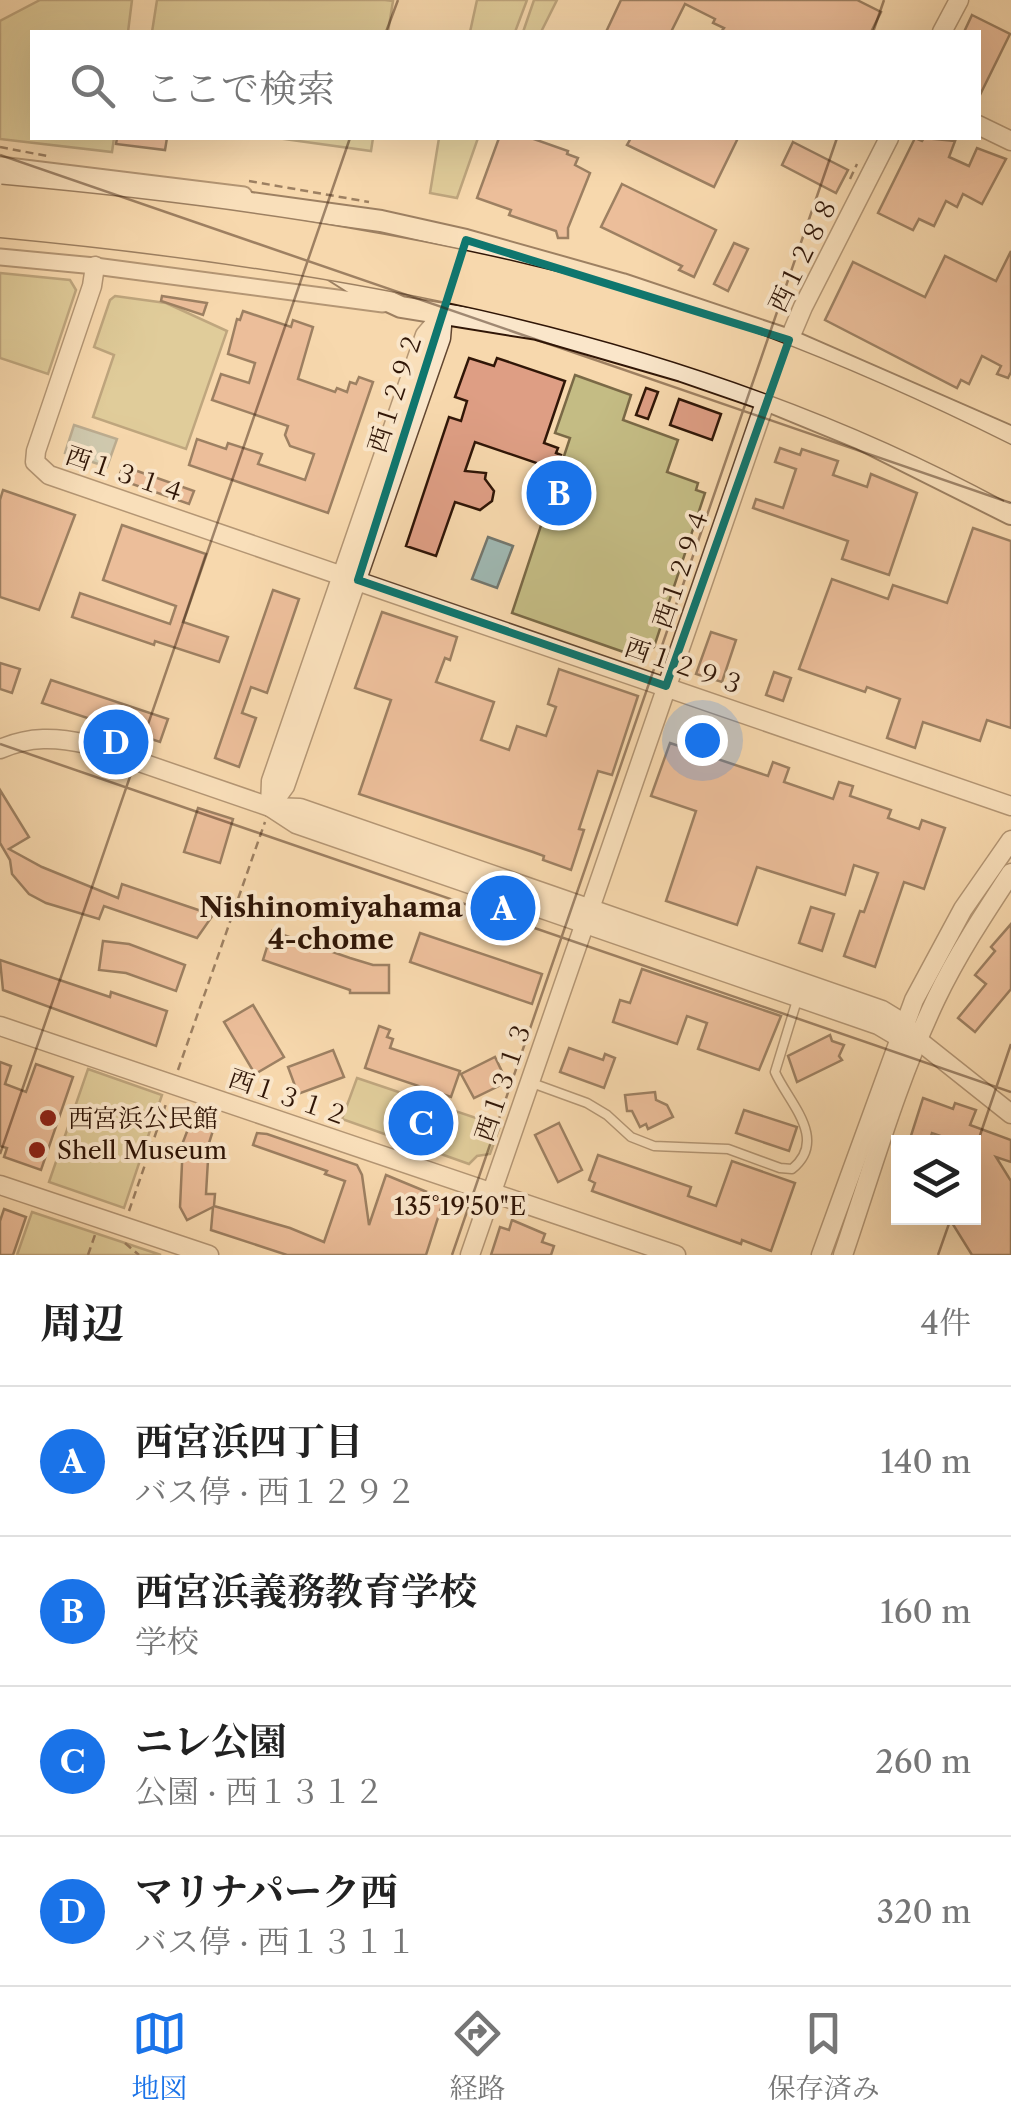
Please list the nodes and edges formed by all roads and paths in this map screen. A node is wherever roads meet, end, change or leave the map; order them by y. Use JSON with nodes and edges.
{"nodes":[{"id":1,"x":959,"y":0,"type":"edge"},
{"id":2,"x":943,"y":30,"type":"edge"},
{"id":3,"x":981,"y":126,"type":"edge"},
{"id":4,"x":888,"y":140,"type":"edge"},
{"id":5,"x":1011,"y":141,"type":"edge"},
{"id":6,"x":0,"y":147,"type":"edge"},
{"id":7,"x":56,"y":158,"type":"dead end"},
{"id":8,"x":863,"y":159,"type":"dead end"},
{"id":9,"x":0,"y":165,"type":"edge"},
{"id":10,"x":0,"y":178,"type":"edge"},
{"id":11,"x":240,"y":180,"type":"dead end"},
{"id":12,"x":849,"y":188,"type":"dead end"},
{"id":13,"x":137,"y":193,"type":"junction"},
{"id":14,"x":0,"y":199,"type":"edge"},
{"id":15,"x":372,"y":203,"type":"dead end"},
{"id":16,"x":327,"y":213,"type":"junction"},
{"id":17,"x":0,"y":223,"type":"edge"},
{"id":18,"x":466,"y":240,"type":"junction"},
{"id":19,"x":0,"y":257,"type":"edge"},
{"id":20,"x":96,"y":266,"type":"junction"},
{"id":21,"x":401,"y":307,"type":"junction"},
{"id":22,"x":443,"y":314,"type":"junction"},
{"id":23,"x":789,"y":340,"type":"junction"},
{"id":24,"x":766,"y":400,"type":"junction"},
{"id":25,"x":1011,"y":436,"type":"edge"},
{"id":26,"x":1011,"y":461,"type":"edge"},
{"id":27,"x":1011,"y":488,"type":"edge"},
{"id":28,"x":1011,"y":514,"type":"edge"},
{"id":29,"x":350,"y":577,"type":"junction"},
{"id":30,"x":666,"y":686,"type":"junction"},
{"id":31,"x":0,"y":749,"type":"edge"},
{"id":32,"x":1011,"y":806,"type":"edge"},
{"id":33,"x":270,"y":807,"type":"junction"},
{"id":34,"x":1011,"y":840,"type":"edge"},
{"id":35,"x":1011,"y":873,"type":"edge"},
{"id":36,"x":586,"y":916,"type":"junction"},
{"id":37,"x":798,"y":997,"type":"junction"},
{"id":38,"x":0,"y":1026,"type":"edge"},
{"id":39,"x":908,"y":1034,"type":"junction"},
{"id":40,"x":529,"y":1082,"type":"junction"},
{"id":41,"x":173,"y":1084,"type":"junction"},
{"id":42,"x":1011,"y":1114,"type":"edge"},
{"id":43,"x":0,"y":1185,"type":"edge"},
{"id":44,"x":492,"y":1192,"type":"junction"},
{"id":45,"x":128,"y":1216,"type":"dead end"},
{"id":46,"x":96,"y":1230,"type":"dead end"},
{"id":47,"x":120,"y":1238,"type":"dead end"},
{"id":48,"x":132,"y":1252,"type":"edge"},
{"id":49,"x":88,"y":1255,"type":"edge"},
{"id":50,"x":139,"y":1255,"type":"edge"},
{"id":51,"x":209,"y":1255,"type":"edge"},
{"id":52,"x":470,"y":1255,"type":"edge"},
{"id":53,"x":676,"y":1255,"type":"edge"},
{"id":54,"x":821,"y":1255,"type":"edge"},
{"id":55,"x":843,"y":1255,"type":"edge"}],
"edges":[{"from":1,"to":2,"type":"street"},
{"from":3,"to":5,"type":"street"},
{"from":4,"to":23,"type":"street","name":"西１２８８"},
{"from":6,"to":7,"type":"path"},
{"from":8,"to":12,"type":"path"},
{"from":9,"to":16,"type":"street"},
{"from":10,"to":13,"type":"main road"},
{"from":11,"to":15,"type":"path"},
{"from":13,"to":16,"type":"main road"},
{"from":13,"to":21,"type":"main road"},
{"from":14,"to":26,"type":"highway","bridge":true},
{"from":16,"to":18,"type":"main road"},
{"from":17,"to":27,"type":"highway","bridge":true},
{"from":18,"to":22,"type":"street"},
{"from":18,"to":23,"type":"main road"},
{"from":19,"to":20,"type":"street"},
{"from":20,"to":21,"type":"street"},
{"from":20,"to":29,"type":"street","name":"西１３１４"},
{"from":21,"to":22,"type":"main road"},
{"from":22,"to":24,"type":"main road"},
{"from":22,"to":29,"type":"street","name":"西１２９２"},
{"from":23,"to":24,"type":"main road"},
{"from":23,"to":25,"type":"main road"},
{"from":24,"to":28,"type":"main road"},
{"from":24,"to":30,"type":"street","name":"西１２９４"},
{"from":29,"to":30,"type":"street","name":"西１２９３"},
{"from":29,"to":33,"type":"street","name":"西１２９２"},
{"from":30,"to":32,"type":"street","name":"西１２９３"},
{"from":30,"to":36,"type":"street","name":"西１２９４"},
{"from":31,"to":33,"type":"street"},
{"from":33,"to":36,"type":"street"},
{"from":33,"to":41,"type":"path"},
{"from":34,"to":39,"type":"street"},
{"from":35,"to":39,"type":"street"},
{"from":36,"to":37,"type":"street"},
{"from":36,"to":39,"type":"street"},
{"from":36,"to":40,"type":"street","name":"西１３１３"},
{"from":37,"to":39,"type":"street"},
{"from":37,"to":40,"type":"lane"},
{"from":38,"to":41,"type":"street","name":"西１３１２"},
{"from":39,"to":42,"type":"street"},
{"from":39,"to":54,"type":"street"},
{"from":39,"to":55,"type":"street"},
{"from":40,"to":44,"type":"street","name":"西１３１３"},
{"from":41,"to":44,"type":"street","name":"西１３１２"},
{"from":41,"to":45,"type":"path"},
{"from":43,"to":51,"type":"street"},
{"from":44,"to":52,"type":"street","name":"西１３１３"},
{"from":44,"to":53,"type":"street","name":"西１３１２"},
{"from":46,"to":49,"type":"path"},
{"from":47,"to":48,"type":"path"},
{"from":48,"to":50,"type":"path"}]}
